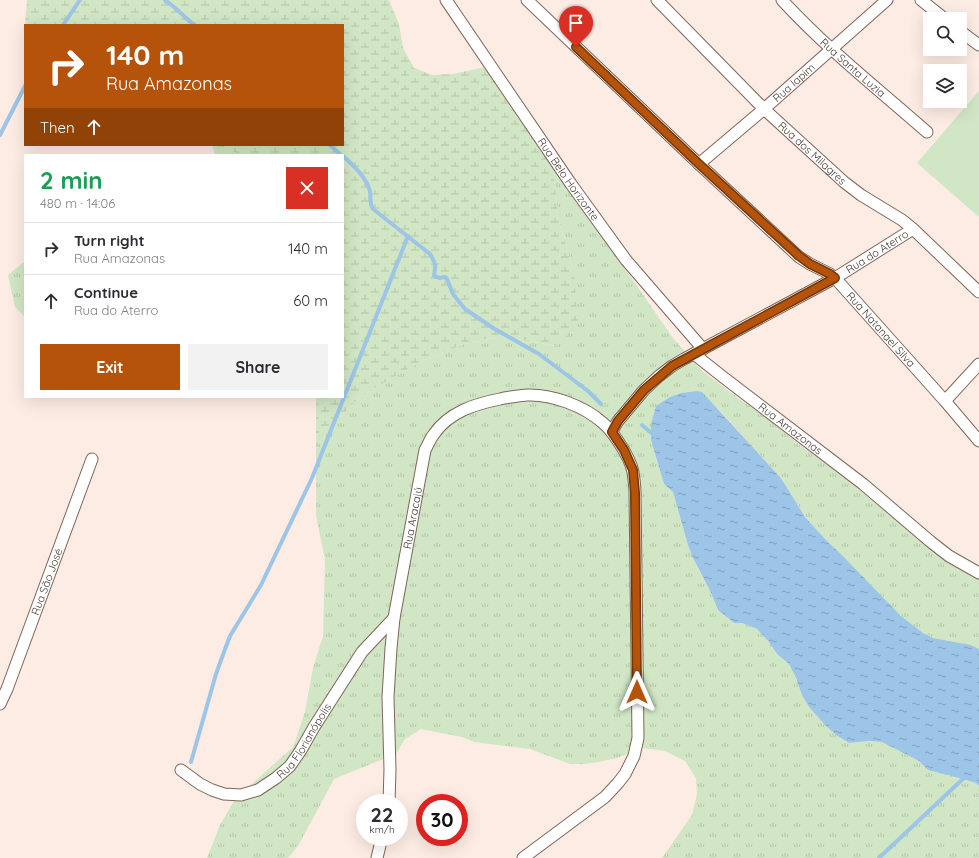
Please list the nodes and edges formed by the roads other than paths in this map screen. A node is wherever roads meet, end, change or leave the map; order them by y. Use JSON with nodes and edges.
{"nodes":[{"id":1,"x":446,"y":0,"type":"edge"},
{"id":2,"x":527,"y":0,"type":"edge"},
{"id":3,"x":658,"y":0,"type":"edge"},
{"id":4,"x":782,"y":0,"type":"edge"},
{"id":5,"x":887,"y":0,"type":"edge"},
{"id":6,"x":921,"y":0,"type":"edge"},
{"id":7,"x":936,"y":12,"type":"edge"},
{"id":8,"x":967,"y":36,"type":"edge"},
{"id":9,"x":979,"y":45,"type":"edge"},
{"id":10,"x":832,"y":49,"type":"junction"},
{"id":11,"x":764,"y":109,"type":"junction"},
{"id":12,"x":927,"y":132,"type":"dead end"},
{"id":13,"x":699,"y":164,"type":"junction"},
{"id":14,"x":913,"y":229,"type":"junction"},
{"id":15,"x":835,"y":278,"type":"junction"},
{"id":16,"x":979,"y":292,"type":"edge"},
{"id":17,"x":699,"y":352,"type":"junction"},
{"id":18,"x":979,"y":364,"type":"edge"},
{"id":19,"x":945,"y":401,"type":"junction"},
{"id":20,"x":612,"y":432,"type":"junction"},
{"id":21,"x":979,"y":441,"type":"edge"},
{"id":22,"x":92,"y":459,"type":"dead end"},
{"id":23,"x":979,"y":573,"type":"edge"},
{"id":24,"x":394,"y":618,"type":"junction"},
{"id":25,"x":0,"y":704,"type":"edge"},
{"id":26,"x":181,"y":770,"type":"dead end"},
{"id":27,"x":389,"y":794,"type":"edge"},
{"id":28,"x":380,"y":846,"type":"edge"},
{"id":29,"x":377,"y":858,"type":"edge"},
{"id":30,"x":523,"y":858,"type":"edge"}],
"edges":[{"from":1,"to":17,"type":"street","name":"Rua Belo Horizonte"},
{"from":2,"to":13,"type":"street","name":"Rua Natanael Silva"},
{"from":3,"to":11,"type":"street","name":"Rua dos Milagres"},
{"from":4,"to":10,"type":"street","name":"Rua Santa Luzia"},
{"from":5,"to":10,"type":"street","name":"Rua Iapim"},
{"from":6,"to":7,"type":"street"},
{"from":8,"to":9,"type":"street"},
{"from":10,"to":11,"type":"street","name":"Rua Iapim"},
{"from":10,"to":12,"type":"street","name":"Rua Santa Luzia"},
{"from":11,"to":13,"type":"street","name":"Rua Iapim"},
{"from":11,"to":14,"type":"street","name":"Rua dos Milagres"},
{"from":13,"to":15,"type":"street","name":"Rua Natanael Silva"},
{"from":14,"to":15,"type":"street","name":"Rua do Aterro"},
{"from":14,"to":16,"type":"street","name":"Rua dos Milagres"},
{"from":15,"to":17,"type":"street","name":"Rua do Aterro"},
{"from":15,"to":19,"type":"street","name":"Rua Natanael Silva"},
{"from":17,"to":20,"type":"street"},
{"from":17,"to":23,"type":"street","name":"Rua Amazonas"},
{"from":18,"to":19,"type":"street"},
{"from":19,"to":21,"type":"street","name":"Rua Natanael Silva"},
{"from":20,"to":24,"type":"street","name":"Rua Aracajú"},
{"from":20,"to":30,"type":"street","name":"Rua Aracajú"},
{"from":22,"to":25,"type":"street","name":"Rua São José"},
{"from":24,"to":26,"type":"street","name":"Rua Florianópolis"},
{"from":24,"to":27,"type":"street","name":"Rua Aracajú"},
{"from":28,"to":29,"type":"street"}]}
